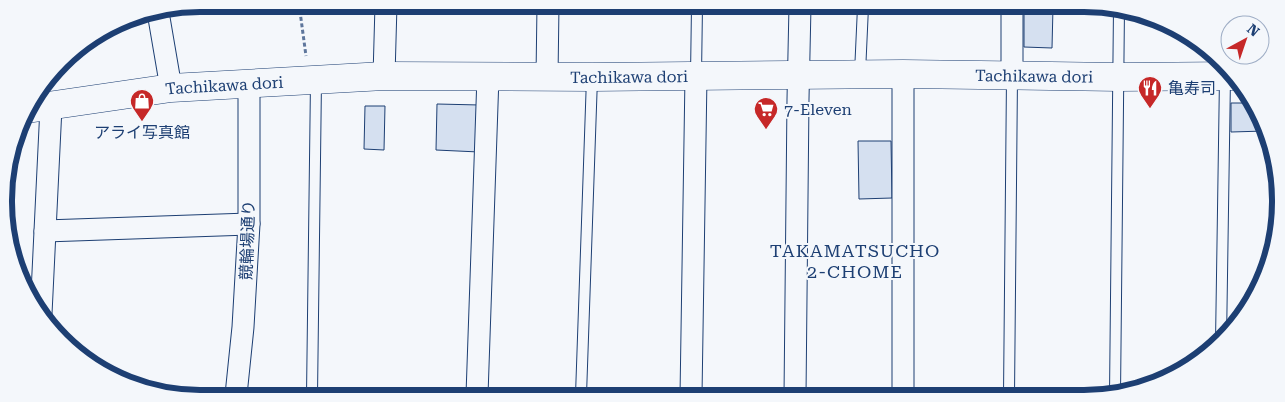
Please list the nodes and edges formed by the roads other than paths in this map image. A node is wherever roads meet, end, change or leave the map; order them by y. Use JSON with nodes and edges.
{"nodes":[{"id":1,"x":386,"y":12,"type":"edge"},
{"id":2,"x":548,"y":12,"type":"edge"},
{"id":3,"x":697,"y":12,"type":"edge"},
{"id":4,"x":800,"y":12,"type":"edge"},
{"id":5,"x":864,"y":12,"type":"edge"},
{"id":6,"x":1012,"y":12,"type":"edge"},
{"id":7,"x":1119,"y":16,"type":"edge"},
{"id":8,"x":159,"y":17,"type":"edge"},
{"id":9,"x":311,"y":69,"type":"junction"},
{"id":10,"x":903,"y":74,"type":"junction"},
{"id":11,"x":798,"y":75,"type":"junction"},
{"id":12,"x":860,"y":75,"type":"junction"},
{"id":13,"x":384,"y":76,"type":"junction"},
{"id":14,"x":488,"y":76,"type":"junction"},
{"id":15,"x":547,"y":76,"type":"junction"},
{"id":16,"x":696,"y":76,"type":"junction"},
{"id":17,"x":1012,"y":76,"type":"junction"},
{"id":18,"x":1225,"y":76,"type":"edge"},
{"id":19,"x":592,"y":77,"type":"junction"},
{"id":20,"x":1119,"y":77,"type":"junction"},
{"id":21,"x":1228,"y":79,"type":"edge"},
{"id":22,"x":250,"y":84,"type":"junction"},
{"id":23,"x":172,"y":88,"type":"junction"},
{"id":24,"x":39,"y":108,"type":"edge"},
{"id":25,"x":249,"y":224,"type":"junction"},
{"id":26,"x":46,"y":232,"type":"junction"},
{"id":27,"x":42,"y":302,"type":"edge"},
{"id":28,"x":1221,"y":330,"type":"edge"},
{"id":29,"x":1115,"y":387,"type":"edge"},
{"id":30,"x":237,"y":390,"type":"edge"},
{"id":31,"x":312,"y":390,"type":"edge"},
{"id":32,"x":477,"y":390,"type":"edge"},
{"id":33,"x":581,"y":390,"type":"edge"},
{"id":34,"x":691,"y":390,"type":"edge"},
{"id":35,"x":795,"y":390,"type":"edge"},
{"id":36,"x":903,"y":390,"type":"edge"},
{"id":37,"x":1009,"y":390,"type":"edge"}],
"edges":[{"from":1,"to":13,"type":"street"},
{"from":2,"to":15,"type":"street"},
{"from":3,"to":16,"type":"lane"},
{"from":4,"to":11,"type":"street"},
{"from":5,"to":12,"type":"lane"},
{"from":6,"to":17,"type":"street"},
{"from":7,"to":20,"type":"lane"},
{"from":8,"to":23,"type":"street"},
{"from":9,"to":13,"type":"main road","name":"Tachikawa dori"},
{"from":9,"to":22,"type":"main road","name":"Tachikawa dori"},
{"from":9,"to":31,"type":"lane"},
{"from":10,"to":12,"type":"main road","name":"Tachikawa dori"},
{"from":10,"to":17,"type":"main road","name":"Tachikawa dori"},
{"from":10,"to":36,"type":"street"},
{"from":11,"to":12,"type":"main road","name":"Tachikawa dori"},
{"from":11,"to":16,"type":"main road","name":"Tachikawa dori"},
{"from":11,"to":35,"type":"street"},
{"from":13,"to":14,"type":"main road","name":"Tachikawa dori"},
{"from":14,"to":15,"type":"main road","name":"Tachikawa dori"},
{"from":14,"to":32,"type":"street"},
{"from":15,"to":19,"type":"main road","name":"Tachikawa dori"},
{"from":16,"to":19,"type":"main road","name":"Tachikawa dori"},
{"from":16,"to":34,"type":"street"},
{"from":17,"to":20,"type":"main road","name":"Tachikawa dori"},
{"from":17,"to":37,"type":"lane"},
{"from":18,"to":20,"type":"main road","name":"Tachikawa dori"},
{"from":19,"to":33,"type":"lane"},
{"from":20,"to":29,"type":"lane"},
{"from":21,"to":28,"type":"lane"},
{"from":22,"to":23,"type":"main road","name":"Tachikawa dori"},
{"from":22,"to":25,"type":"street","name":"競輪場通り"},
{"from":23,"to":24,"type":"main road","name":"Tachikawa dori"},
{"from":24,"to":26,"type":"street"},
{"from":25,"to":26,"type":"street"},
{"from":25,"to":30,"type":"street","name":"競輪場通り"},
{"from":26,"to":27,"type":"street"}]}
